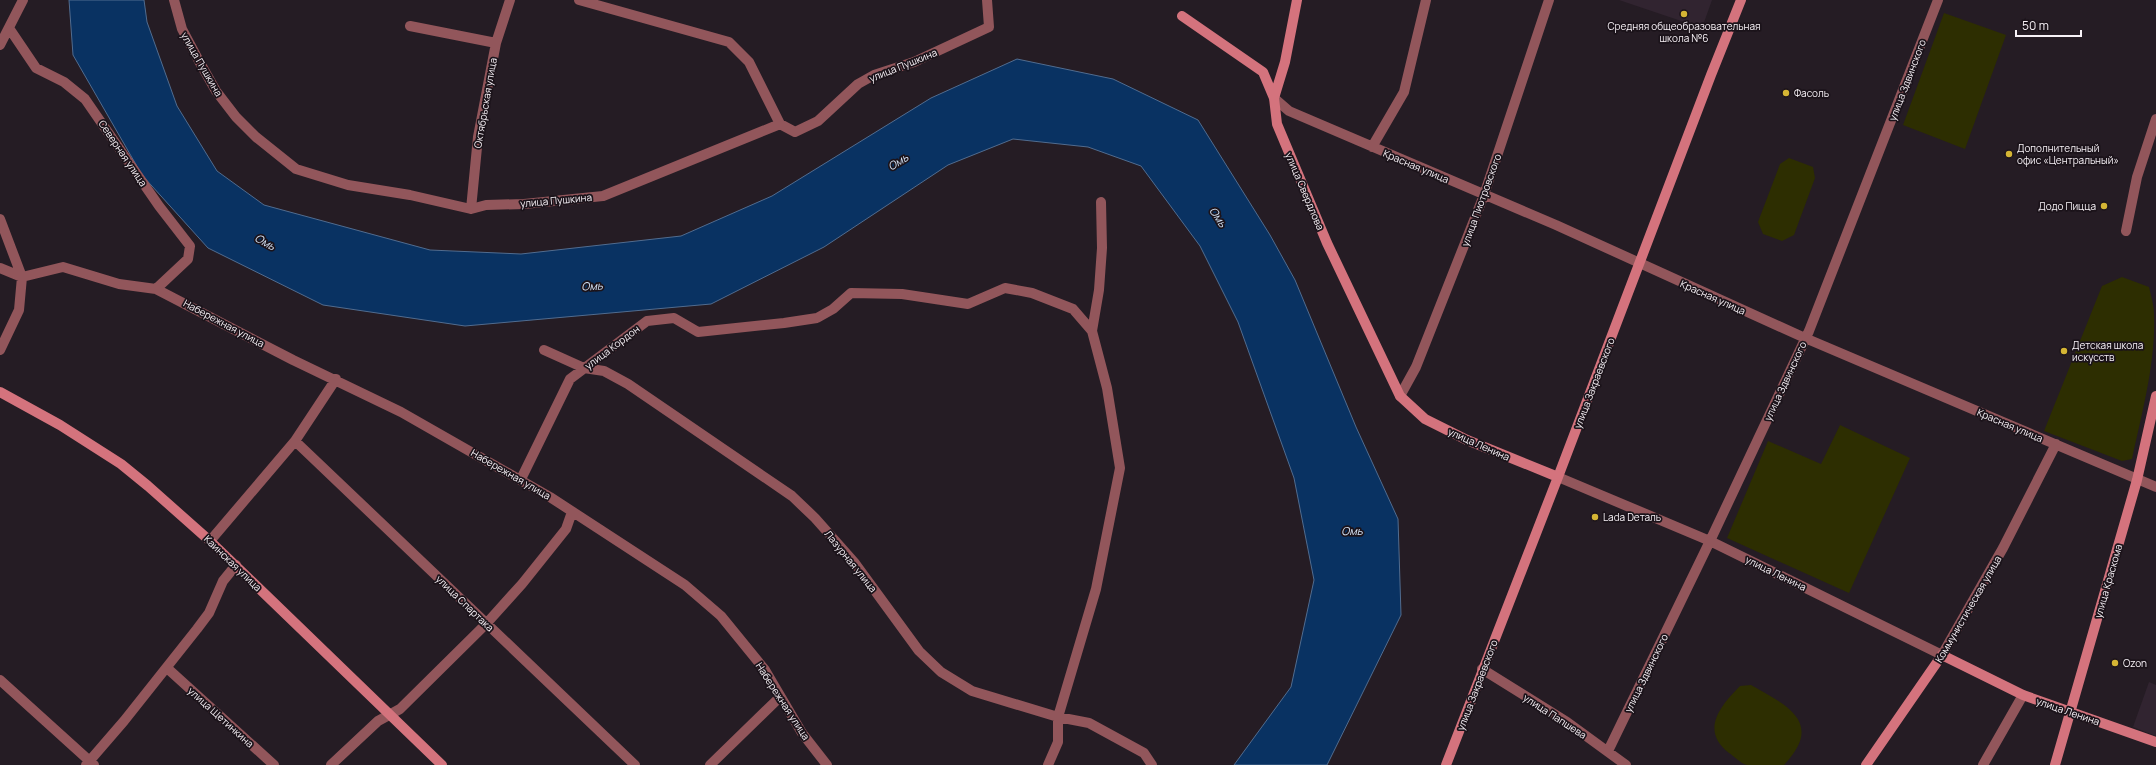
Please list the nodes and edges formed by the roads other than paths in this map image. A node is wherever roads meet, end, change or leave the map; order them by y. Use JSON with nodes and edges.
{"nodes":[{"id":1,"x":23,"y":0,"type":"edge"},
{"id":2,"x":174,"y":0,"type":"edge"},
{"id":3,"x":510,"y":0,"type":"edge"},
{"id":4,"x":579,"y":0,"type":"edge"},
{"id":5,"x":987,"y":0,"type":"edge"},
{"id":6,"x":1297,"y":0,"type":"edge"},
{"id":7,"x":1426,"y":0,"type":"edge"},
{"id":8,"x":1549,"y":0,"type":"edge"},
{"id":9,"x":1741,"y":0,"type":"edge"},
{"id":10,"x":1938,"y":0,"type":"edge"},
{"id":11,"x":1182,"y":16,"type":"dead end"},
{"id":12,"x":410,"y":26,"type":"dead end"},
{"id":13,"x":9,"y":28,"type":"junction"},
{"id":14,"x":496,"y":43,"type":"junction"},
{"id":15,"x":0,"y":45,"type":"edge"},
{"id":16,"x":1274,"y":98,"type":"junction"},
{"id":17,"x":2156,"y":119,"type":"edge"},
{"id":18,"x":780,"y":124,"type":"junction"},
{"id":19,"x":1372,"y":147,"type":"junction"},
{"id":20,"x":1484,"y":195,"type":"junction"},
{"id":21,"x":1101,"y":202,"type":"dead end"},
{"id":22,"x":471,"y":209,"type":"junction"},
{"id":23,"x":0,"y":219,"type":"edge"},
{"id":24,"x":2126,"y":231,"type":"dead end"},
{"id":25,"x":1639,"y":264,"type":"junction"},
{"id":26,"x":0,"y":268,"type":"edge"},
{"id":27,"x":22,"y":276,"type":"junction"},
{"id":28,"x":156,"y":289,"type":"junction"},
{"id":29,"x":1092,"y":331,"type":"junction"},
{"id":30,"x":1805,"y":338,"type":"junction"},
{"id":31,"x":0,"y":350,"type":"edge"},
{"id":32,"x":544,"y":350,"type":"dead end"},
{"id":33,"x":584,"y":368,"type":"junction"},
{"id":34,"x":336,"y":379,"type":"junction"},
{"id":35,"x":0,"y":392,"type":"edge"},
{"id":36,"x":1400,"y":396,"type":"junction"},
{"id":37,"x":2156,"y":396,"type":"edge"},
{"id":38,"x":295,"y":441,"type":"junction"},
{"id":39,"x":2056,"y":444,"type":"junction"},
{"id":40,"x":1558,"y":478,"type":"junction"},
{"id":41,"x":521,"y":479,"type":"junction"},
{"id":42,"x":2137,"y":480,"type":"junction"},
{"id":43,"x":2156,"y":487,"type":"edge"},
{"id":44,"x":572,"y":512,"type":"junction"},
{"id":45,"x":210,"y":541,"type":"junction"},
{"id":46,"x":1710,"y":541,"type":"junction"},
{"id":47,"x":236,"y":565,"type":"junction"},
{"id":48,"x":486,"y":624,"type":"junction"},
{"id":49,"x":1942,"y":655,"type":"junction"},
{"id":50,"x":167,"y":668,"type":"junction"},
{"id":51,"x":1482,"y":669,"type":"junction"},
{"id":52,"x":0,"y":680,"type":"edge"},
{"id":53,"x":2023,"y":695,"type":"junction"},
{"id":54,"x":780,"y":697,"type":"junction"},
{"id":55,"x":2071,"y":711,"type":"junction"},
{"id":56,"x":388,"y":714,"type":"junction"},
{"id":57,"x":1058,"y":717,"type":"junction"},
{"id":58,"x":2156,"y":742,"type":"edge"},
{"id":59,"x":1608,"y":751,"type":"junction"},
{"id":60,"x":90,"y":764,"type":"edge"},
{"id":61,"x":274,"y":765,"type":"edge"},
{"id":62,"x":331,"y":765,"type":"edge"},
{"id":63,"x":442,"y":765,"type":"edge"},
{"id":64,"x":635,"y":765,"type":"edge"},
{"id":65,"x":710,"y":765,"type":"edge"},
{"id":66,"x":827,"y":765,"type":"edge"},
{"id":67,"x":1048,"y":765,"type":"edge"},
{"id":68,"x":1152,"y":765,"type":"edge"},
{"id":69,"x":1446,"y":765,"type":"edge"},
{"id":70,"x":1626,"y":765,"type":"edge"},
{"id":71,"x":1866,"y":765,"type":"edge"},
{"id":72,"x":1983,"y":765,"type":"edge"},
{"id":73,"x":2056,"y":765,"type":"edge"}],
"edges":[{"from":1,"to":13,"type":"street"},
{"from":2,"to":22,"type":"street","name":"улица Пушкина"},
{"from":3,"to":14,"type":"street","name":"Октябрьская улица"},
{"from":4,"to":18,"type":"street"},
{"from":5,"to":18,"type":"street","name":"улица Пушкина"},
{"from":6,"to":16,"type":"street"},
{"from":7,"to":19,"type":"street"},
{"from":8,"to":20,"type":"street","name":"улица Пиотровского"},
{"from":9,"to":25,"type":"street","name":"улица Закраевского"},
{"from":10,"to":30,"type":"street","name":"улица Здвинского"},
{"from":11,"to":16,"type":"street","name":"улица Свердлова"},
{"from":12,"to":14,"type":"street"},
{"from":13,"to":15,"type":"street"},
{"from":13,"to":28,"type":"street","name":"Северная улица"},
{"from":14,"to":22,"type":"street","name":"Октябрьская улица"},
{"from":16,"to":19,"type":"street","name":"Красная улица"},
{"from":16,"to":36,"type":"street","name":"улица Свердлова"},
{"from":17,"to":24,"type":"street"},
{"from":18,"to":22,"type":"street","name":"улица Пушкина"},
{"from":19,"to":20,"type":"street","name":"Красная улица"},
{"from":20,"to":25,"type":"street","name":"Красная улица"},
{"from":20,"to":36,"type":"street","name":"улица Пиотровского"},
{"from":21,"to":29,"type":"street"},
{"from":23,"to":27,"type":"street"},
{"from":25,"to":30,"type":"street","name":"Красная улица"},
{"from":25,"to":40,"type":"street","name":"улица Закраевского"},
{"from":26,"to":27,"type":"street"},
{"from":27,"to":28,"type":"street","name":"Набережная улица"},
{"from":27,"to":31,"type":"street"},
{"from":28,"to":34,"type":"street","name":"Набережная улица"},
{"from":29,"to":33,"type":"street","name":"улица Кордон"},
{"from":29,"to":57,"type":"street"},
{"from":30,"to":39,"type":"street","name":"Красная улица"},
{"from":30,"to":46,"type":"street","name":"улица Здвинского"},
{"from":32,"to":33,"type":"street","name":"Лазурная улица"},
{"from":33,"to":41,"type":"street","name":"улица Кордон"},
{"from":33,"to":57,"type":"street","name":"Лазурная улица"},
{"from":34,"to":38,"type":"street"},
{"from":34,"to":41,"type":"street","name":"Набережная улица"},
{"from":35,"to":45,"type":"street","name":"Каинская улица"},
{"from":36,"to":40,"type":"street","name":"улица Ленина"},
{"from":37,"to":42,"type":"street","name":"улица Краскома"},
{"from":38,"to":45,"type":"street"},
{"from":38,"to":48,"type":"street","name":"улица Спартака"},
{"from":39,"to":42,"type":"street","name":"Красная улица"},
{"from":39,"to":49,"type":"street","name":"Коммунистическая улица"},
{"from":40,"to":46,"type":"street","name":"улица Ленина"},
{"from":40,"to":51,"type":"street","name":"улица Закраевского"},
{"from":41,"to":44,"type":"street","name":"Набережная улица"},
{"from":42,"to":43,"type":"street","name":"Красная улица"},
{"from":42,"to":55,"type":"street","name":"улица Краскома"},
{"from":44,"to":48,"type":"street"},
{"from":44,"to":54,"type":"street","name":"Набережная улица"},
{"from":45,"to":47,"type":"street","name":"Каинская улица"},
{"from":46,"to":49,"type":"street","name":"улица Ленина"},
{"from":46,"to":59,"type":"street","name":"улица Здвинского"},
{"from":47,"to":50,"type":"street"},
{"from":47,"to":56,"type":"street","name":"Каинская улица"},
{"from":48,"to":56,"type":"street"},
{"from":48,"to":64,"type":"street","name":"улица Спартака"},
{"from":49,"to":53,"type":"street","name":"улица Ленина"},
{"from":49,"to":71,"type":"street","name":"Коммунистическая улица"},
{"from":50,"to":60,"type":"street"},
{"from":50,"to":61,"type":"street","name":"улица Щетинкина"},
{"from":51,"to":59,"type":"street","name":"улица Папшева"},
{"from":51,"to":69,"type":"street","name":"улица Закраевского"},
{"from":52,"to":60,"type":"street"},
{"from":53,"to":55,"type":"street","name":"улица Ленина"},
{"from":53,"to":72,"type":"street"},
{"from":54,"to":65,"type":"street"},
{"from":54,"to":66,"type":"street","name":"Набережная улица"},
{"from":55,"to":58,"type":"street","name":"улица Ленина"},
{"from":55,"to":73,"type":"street","name":"улица Краскома"},
{"from":56,"to":62,"type":"street"},
{"from":56,"to":63,"type":"street","name":"Каинская улица"},
{"from":57,"to":67,"type":"street"},
{"from":57,"to":68,"type":"street","name":"Лазурная улица"},
{"from":59,"to":70,"type":"street","name":"улица Папшева"}]}
